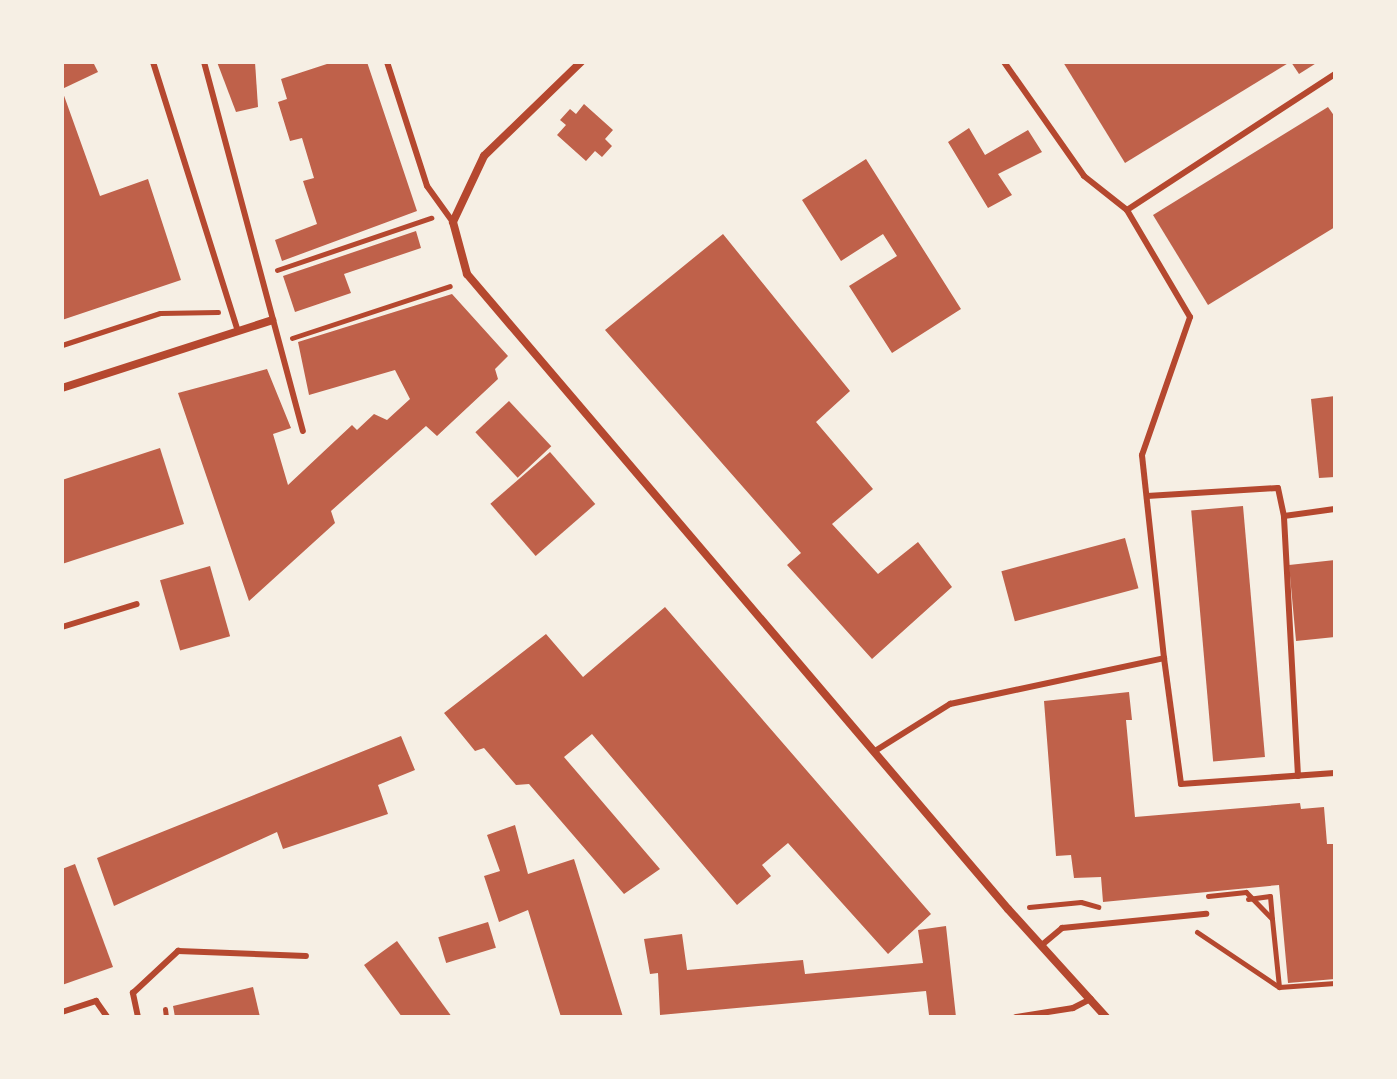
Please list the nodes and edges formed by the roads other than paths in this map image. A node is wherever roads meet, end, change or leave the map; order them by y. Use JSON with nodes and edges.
{"nodes":[{"id":1,"x":153,"y":62,"type":"edge"},
{"id":2,"x":204,"y":62,"type":"edge"},
{"id":3,"x":387,"y":62,"type":"edge"},
{"id":4,"x":581,"y":62,"type":"edge"},
{"id":5,"x":1004,"y":62,"type":"edge"},
{"id":6,"x":1335,"y":74,"type":"edge"},
{"id":7,"x":1127,"y":210,"type":"junction"},
{"id":8,"x":453,"y":222,"type":"junction"},
{"id":9,"x":272,"y":320,"type":"junction"},
{"id":10,"x":238,"y":331,"type":"junction"},
{"id":11,"x":62,"y":388,"type":"edge"},
{"id":12,"x":303,"y":431,"type":"dead end"},
{"id":13,"x":1147,"y":496,"type":"junction"},
{"id":14,"x":1335,"y":509,"type":"edge"},
{"id":15,"x":1284,"y":516,"type":"junction"},
{"id":16,"x":137,"y":604,"type":"dead end"},
{"id":17,"x":62,"y":627,"type":"edge"},
{"id":18,"x":1164,"y":658,"type":"junction"},
{"id":19,"x":875,"y":751,"type":"junction"},
{"id":20,"x":1335,"y":773,"type":"edge"},
{"id":21,"x":1298,"y":776,"type":"junction"},
{"id":22,"x":1206,"y":914,"type":"dead end"},
{"id":23,"x":1043,"y":944,"type":"junction"},
{"id":24,"x":306,"y":956,"type":"dead end"},
{"id":25,"x":1091,"y":999,"type":"junction"},
{"id":26,"x":62,"y":1012,"type":"edge"},
{"id":27,"x":107,"y":1017,"type":"edge"},
{"id":28,"x":138,"y":1017,"type":"edge"},
{"id":29,"x":1016,"y":1017,"type":"edge"},
{"id":30,"x":1106,"y":1017,"type":"edge"}],
"edges":[{"from":1,"to":10,"type":"lane"},
{"from":2,"to":9,"type":"lane"},
{"from":3,"to":8,"type":"lane"},
{"from":4,"to":8,"type":"street"},
{"from":5,"to":7,"type":"lane"},
{"from":6,"to":7,"type":"lane"},
{"from":7,"to":13,"type":"lane"},
{"from":8,"to":19,"type":"street"},
{"from":9,"to":10,"type":"street"},
{"from":9,"to":12,"type":"lane"},
{"from":10,"to":11,"type":"street"},
{"from":13,"to":15,"type":"lane"},
{"from":13,"to":18,"type":"lane"},
{"from":14,"to":15,"type":"lane"},
{"from":15,"to":21,"type":"lane"},
{"from":16,"to":17,"type":"lane"},
{"from":18,"to":19,"type":"lane"},
{"from":18,"to":21,"type":"lane"},
{"from":19,"to":23,"type":"street"},
{"from":20,"to":21,"type":"lane"},
{"from":22,"to":23,"type":"lane"},
{"from":23,"to":25,"type":"street"},
{"from":24,"to":28,"type":"lane"},
{"from":25,"to":29,"type":"lane"},
{"from":25,"to":30,"type":"street"},
{"from":26,"to":27,"type":"lane"}]}
